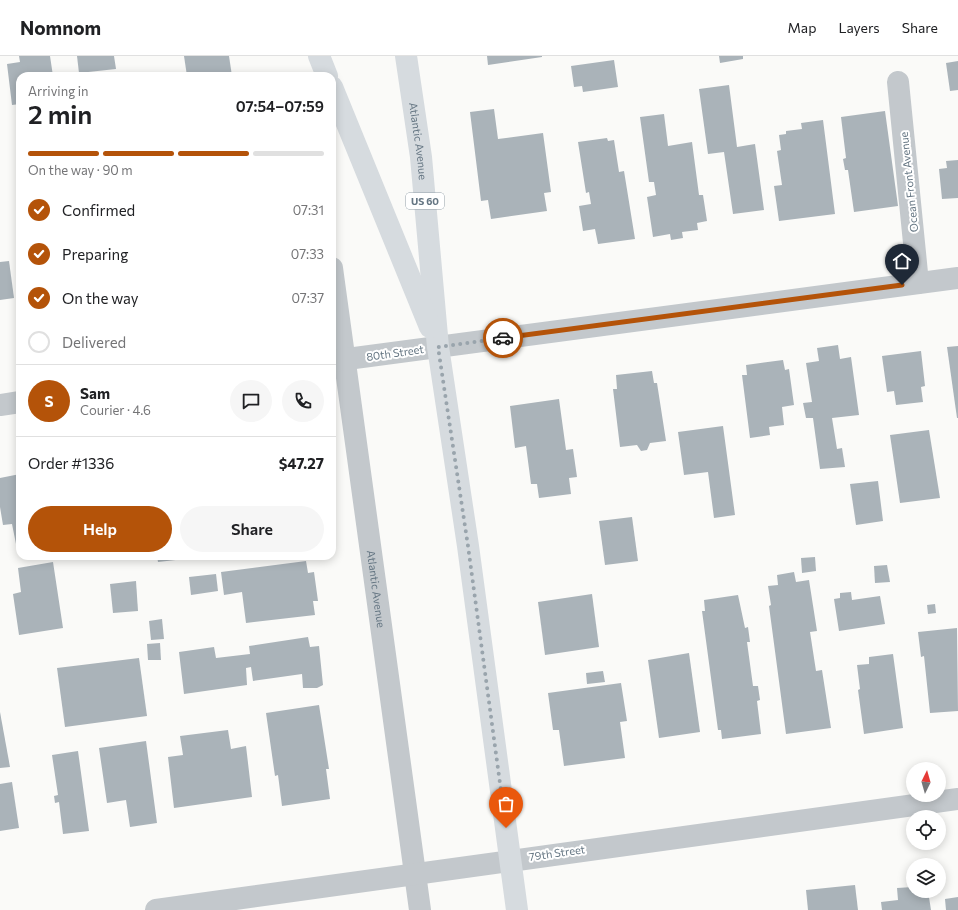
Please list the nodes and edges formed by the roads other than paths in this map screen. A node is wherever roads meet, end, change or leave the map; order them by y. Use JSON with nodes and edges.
{"nodes":[{"id":1,"x":319,"y":56,"type":"edge"},
{"id":2,"x":406,"y":56,"type":"edge"},
{"id":3,"x":325,"y":72,"type":"edge"},
{"id":4,"x":898,"y":82,"type":"dead end"},
{"id":5,"x":336,"y":97,"type":"edge"},
{"id":6,"x":958,"y":278,"type":"edge"},
{"id":7,"x":918,"y":283,"type":"junction"},
{"id":8,"x":336,"y":321,"type":"edge"},
{"id":9,"x":438,"y":347,"type":"junction"},
{"id":10,"x":339,"y":360,"type":"edge"},
{"id":11,"x":16,"y":403,"type":"edge"},
{"id":12,"x":0,"y":405,"type":"edge"},
{"id":13,"x":958,"y":798,"type":"edge"},
{"id":14,"x":510,"y":860,"type":"junction"},
{"id":15,"x":415,"y":874,"type":"junction"},
{"id":16,"x":156,"y":910,"type":"edge"},
{"id":17,"x":420,"y":910,"type":"edge"},
{"id":18,"x":517,"y":910,"type":"edge"}],
"edges":[{"from":1,"to":3,"type":"highway"},
{"from":2,"to":9,"type":"highway","name":"Atlantic Avenue","number":"US 60"},
{"from":4,"to":7,"type":"street","name":"Ocean Front Avenue"},
{"from":5,"to":9,"type":"highway","name":"Atlantic Avenue","number":"US 60"},
{"from":6,"to":7,"type":"street","name":"80th Street"},
{"from":7,"to":9,"type":"street","name":"80th Street"},
{"from":8,"to":10,"type":"street","name":"Atlantic Avenue"},
{"from":9,"to":10,"type":"street","name":"80th Street"},
{"from":9,"to":14,"type":"highway","name":"Atlantic Avenue","number":"US 60"},
{"from":10,"to":15,"type":"street","name":"Atlantic Avenue"},
{"from":11,"to":12,"type":"street"},
{"from":13,"to":14,"type":"street","name":"79th Street"},
{"from":14,"to":15,"type":"street","name":"79th Street"},
{"from":14,"to":18,"type":"highway","name":"Atlantic Avenue","number":"US 60"},
{"from":15,"to":16,"type":"street","name":"79th Street"},
{"from":15,"to":17,"type":"street","name":"Atlantic Avenue"}]}
